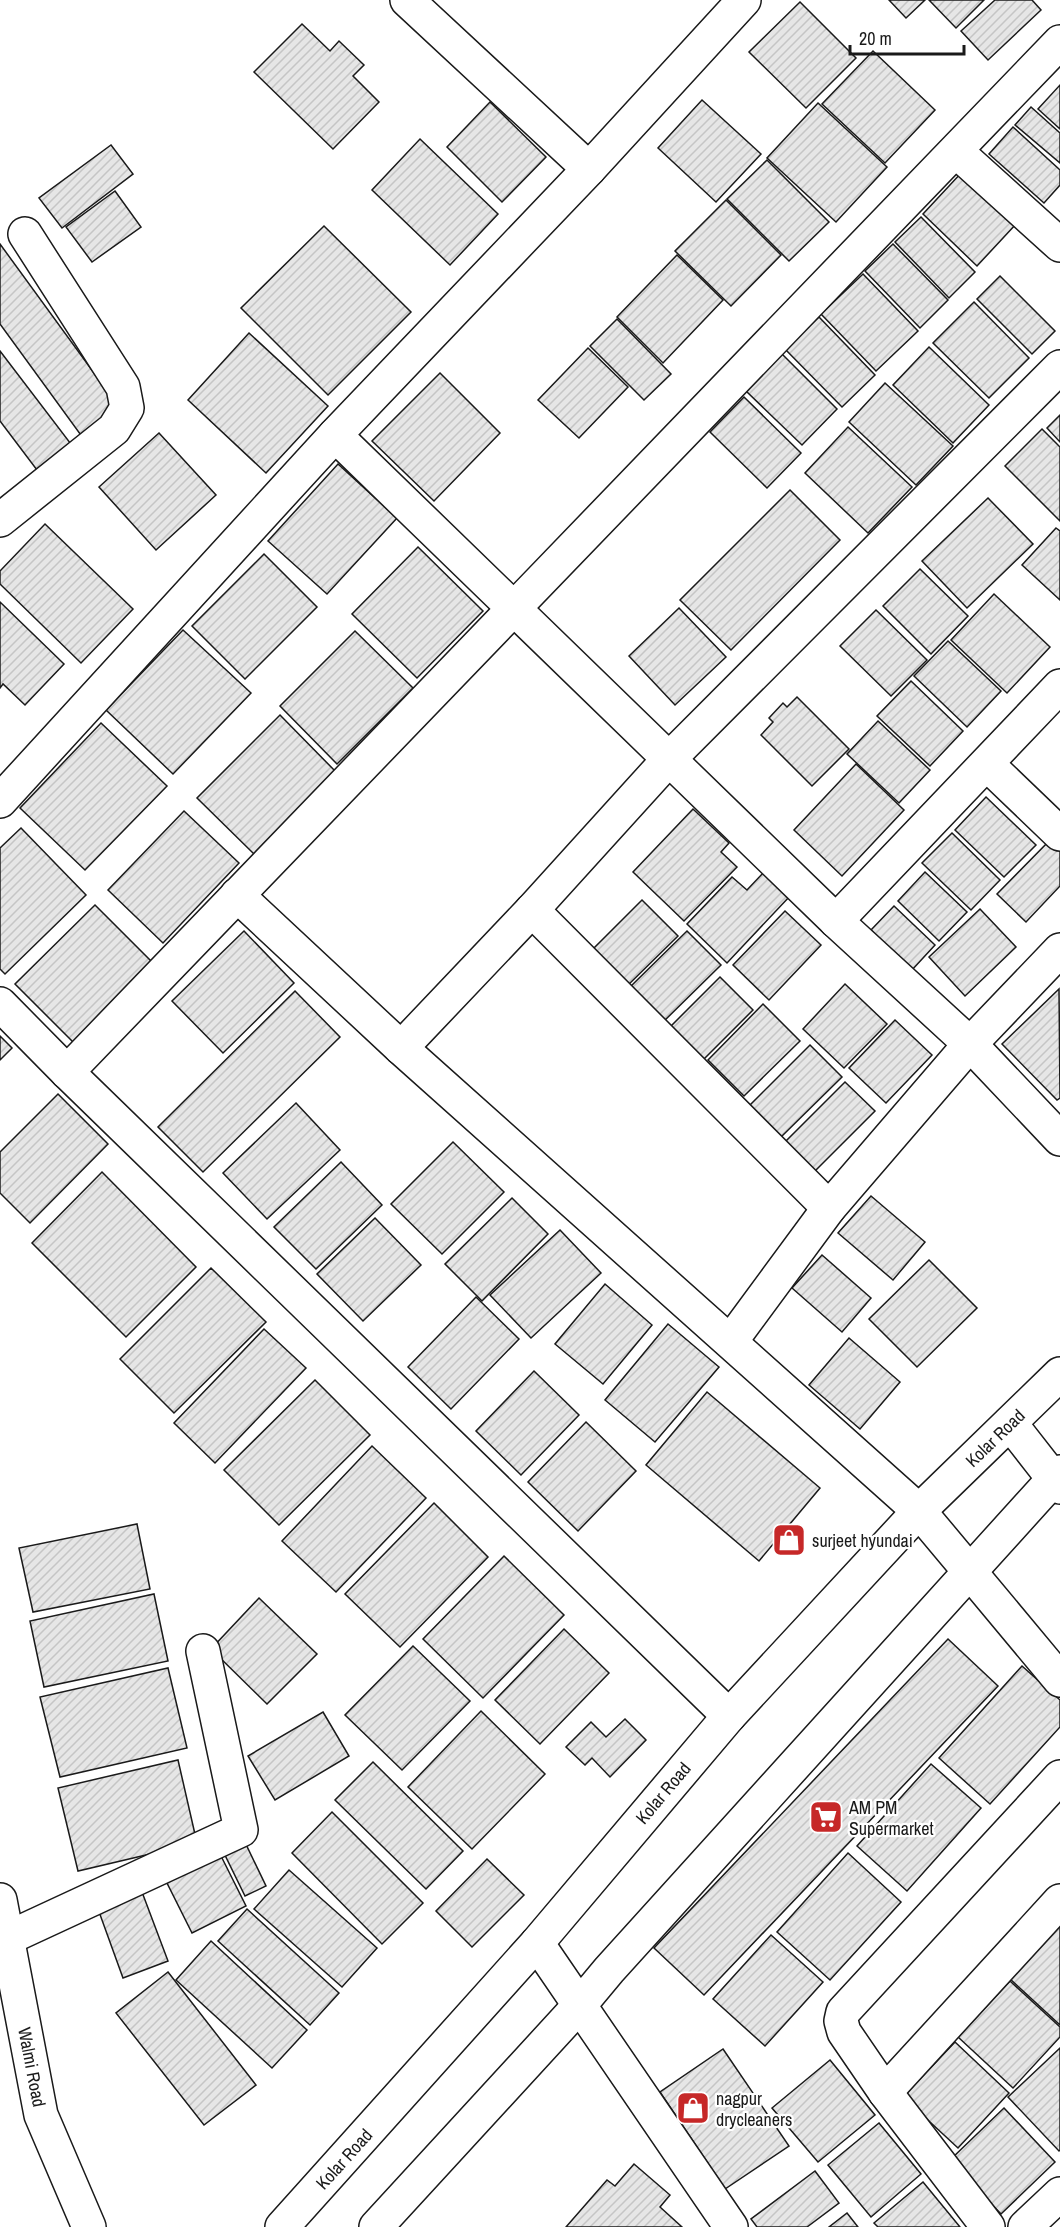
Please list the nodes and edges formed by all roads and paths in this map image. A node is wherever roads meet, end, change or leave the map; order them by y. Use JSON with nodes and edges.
{"nodes":[{"id":1,"x":407,"y":0,"type":"edge"},
{"id":2,"x":744,"y":0,"type":"edge"},
{"id":3,"x":1060,"y":42,"type":"edge"},
{"id":4,"x":956,"y":151,"type":"junction"},
{"id":5,"x":589,"y":170,"type":"junction"},
{"id":6,"x":25,"y":234,"type":"dead end"},
{"id":7,"x":1060,"y":245,"type":"edge"},
{"id":8,"x":1060,"y":367,"type":"edge"},
{"id":9,"x":335,"y":435,"type":"junction"},
{"id":10,"x":0,"y":519,"type":"edge"},
{"id":11,"x":512,"y":609,"type":"junction"},
{"id":12,"x":1060,"y":686,"type":"edge"},
{"id":13,"x":669,"y":759,"type":"junction"},
{"id":14,"x":987,"y":764,"type":"junction"},
{"id":15,"x":0,"y":801,"type":"edge"},
{"id":16,"x":1060,"y":834,"type":"edge"},
{"id":17,"x":237,"y":895,"type":"junction"},
{"id":18,"x":532,"y":910,"type":"junction"},
{"id":19,"x":836,"y":921,"type":"junction"},
{"id":20,"x":1060,"y":950,"type":"edge"},
{"id":21,"x":0,"y":1004,"type":"edge"},
{"id":22,"x":970,"y":1044,"type":"junction"},
{"id":23,"x":401,"y":1048,"type":"junction"},
{"id":24,"x":67,"y":1072,"type":"junction"},
{"id":25,"x":1060,"y":1139,"type":"edge"},
{"id":26,"x":829,"y":1208,"type":"junction"},
{"id":27,"x":731,"y":1341,"type":"junction"},
{"id":28,"x":1060,"y":1374,"type":"edge"},
{"id":29,"x":1010,"y":1423,"type":"junction"},
{"id":30,"x":1058,"y":1479,"type":"edge"},
{"id":31,"x":919,"y":1511,"type":"junction"},
{"id":32,"x":970,"y":1572,"type":"junction"},
{"id":33,"x":203,"y":1651,"type":"dead end"},
{"id":34,"x":1060,"y":1680,"type":"edge"},
{"id":35,"x":729,"y":1716,"type":"junction"},
{"id":36,"x":1060,"y":1777,"type":"edge"},
{"id":37,"x":0,"y":1900,"type":"edge"},
{"id":38,"x":1060,"y":1901,"type":"edge"},
{"id":39,"x":8,"y":1938,"type":"junction"},
{"id":40,"x":537,"y":1943,"type":"junction"},
{"id":41,"x":579,"y":2006,"type":"junction"},
{"id":42,"x":885,"y":2092,"type":"junction"},
{"id":43,"x":414,"y":2187,"type":"junction"},
{"id":44,"x":1060,"y":2194,"type":"edge"},
{"id":45,"x":89,"y":2227,"type":"edge"},
{"id":46,"x":282,"y":2227,"type":"edge"},
{"id":47,"x":376,"y":2227,"type":"edge"},
{"id":48,"x":405,"y":2227,"type":"edge"},
{"id":49,"x":731,"y":2227,"type":"edge"},
{"id":50,"x":988,"y":2227,"type":"edge"},
{"id":51,"x":1025,"y":2227,"type":"edge"}],
"edges":[{"from":1,"to":5,"type":"street"},
{"from":2,"to":5,"type":"street"},
{"from":3,"to":4,"type":"street"},
{"from":4,"to":7,"type":"street"},
{"from":4,"to":11,"type":"street"},
{"from":5,"to":9,"type":"street"},
{"from":6,"to":10,"type":"street"},
{"from":8,"to":13,"type":"street"},
{"from":9,"to":11,"type":"street"},
{"from":9,"to":15,"type":"street"},
{"from":11,"to":13,"type":"street"},
{"from":11,"to":17,"type":"street"},
{"from":12,"to":14,"type":"street"},
{"from":13,"to":18,"type":"street"},
{"from":13,"to":19,"type":"street"},
{"from":14,"to":16,"type":"street"},
{"from":14,"to":19,"type":"street"},
{"from":17,"to":23,"type":"street"},
{"from":17,"to":24,"type":"street"},
{"from":18,"to":23,"type":"street"},
{"from":18,"to":26,"type":"street"},
{"from":19,"to":22,"type":"street"},
{"from":20,"to":22,"type":"street"},
{"from":21,"to":24,"type":"street"},
{"from":22,"to":25,"type":"street"},
{"from":22,"to":26,"type":"street"},
{"from":23,"to":27,"type":"street"},
{"from":24,"to":35,"type":"street"},
{"from":26,"to":27,"type":"street"},
{"from":27,"to":31,"type":"street"},
{"from":28,"to":29,"type":"street","name":"Kolar Road"},
{"from":29,"to":30,"type":"street"},
{"from":29,"to":31,"type":"street","name":"Kolar Road"},
{"from":30,"to":32,"type":"street"},
{"from":31,"to":32,"type":"street"},
{"from":31,"to":35,"type":"street","name":"Kolar Road"},
{"from":32,"to":34,"type":"street"},
{"from":32,"to":41,"type":"street"},
{"from":33,"to":39,"type":"street"},
{"from":35,"to":40,"type":"street","name":"Kolar Road"},
{"from":36,"to":42,"type":"street"},
{"from":37,"to":39,"type":"street","name":"Walmi Road"},
{"from":38,"to":42,"type":"street"},
{"from":39,"to":45,"type":"street","name":"Walmi Road"},
{"from":40,"to":41,"type":"street"},
{"from":40,"to":46,"type":"street","name":"Kolar Road"},
{"from":41,"to":43,"type":"street"},
{"from":41,"to":49,"type":"street"},
{"from":42,"to":50,"type":"street"},
{"from":43,"to":47,"type":"street"},
{"from":43,"to":48,"type":"street"},
{"from":44,"to":51,"type":"street"}]}
